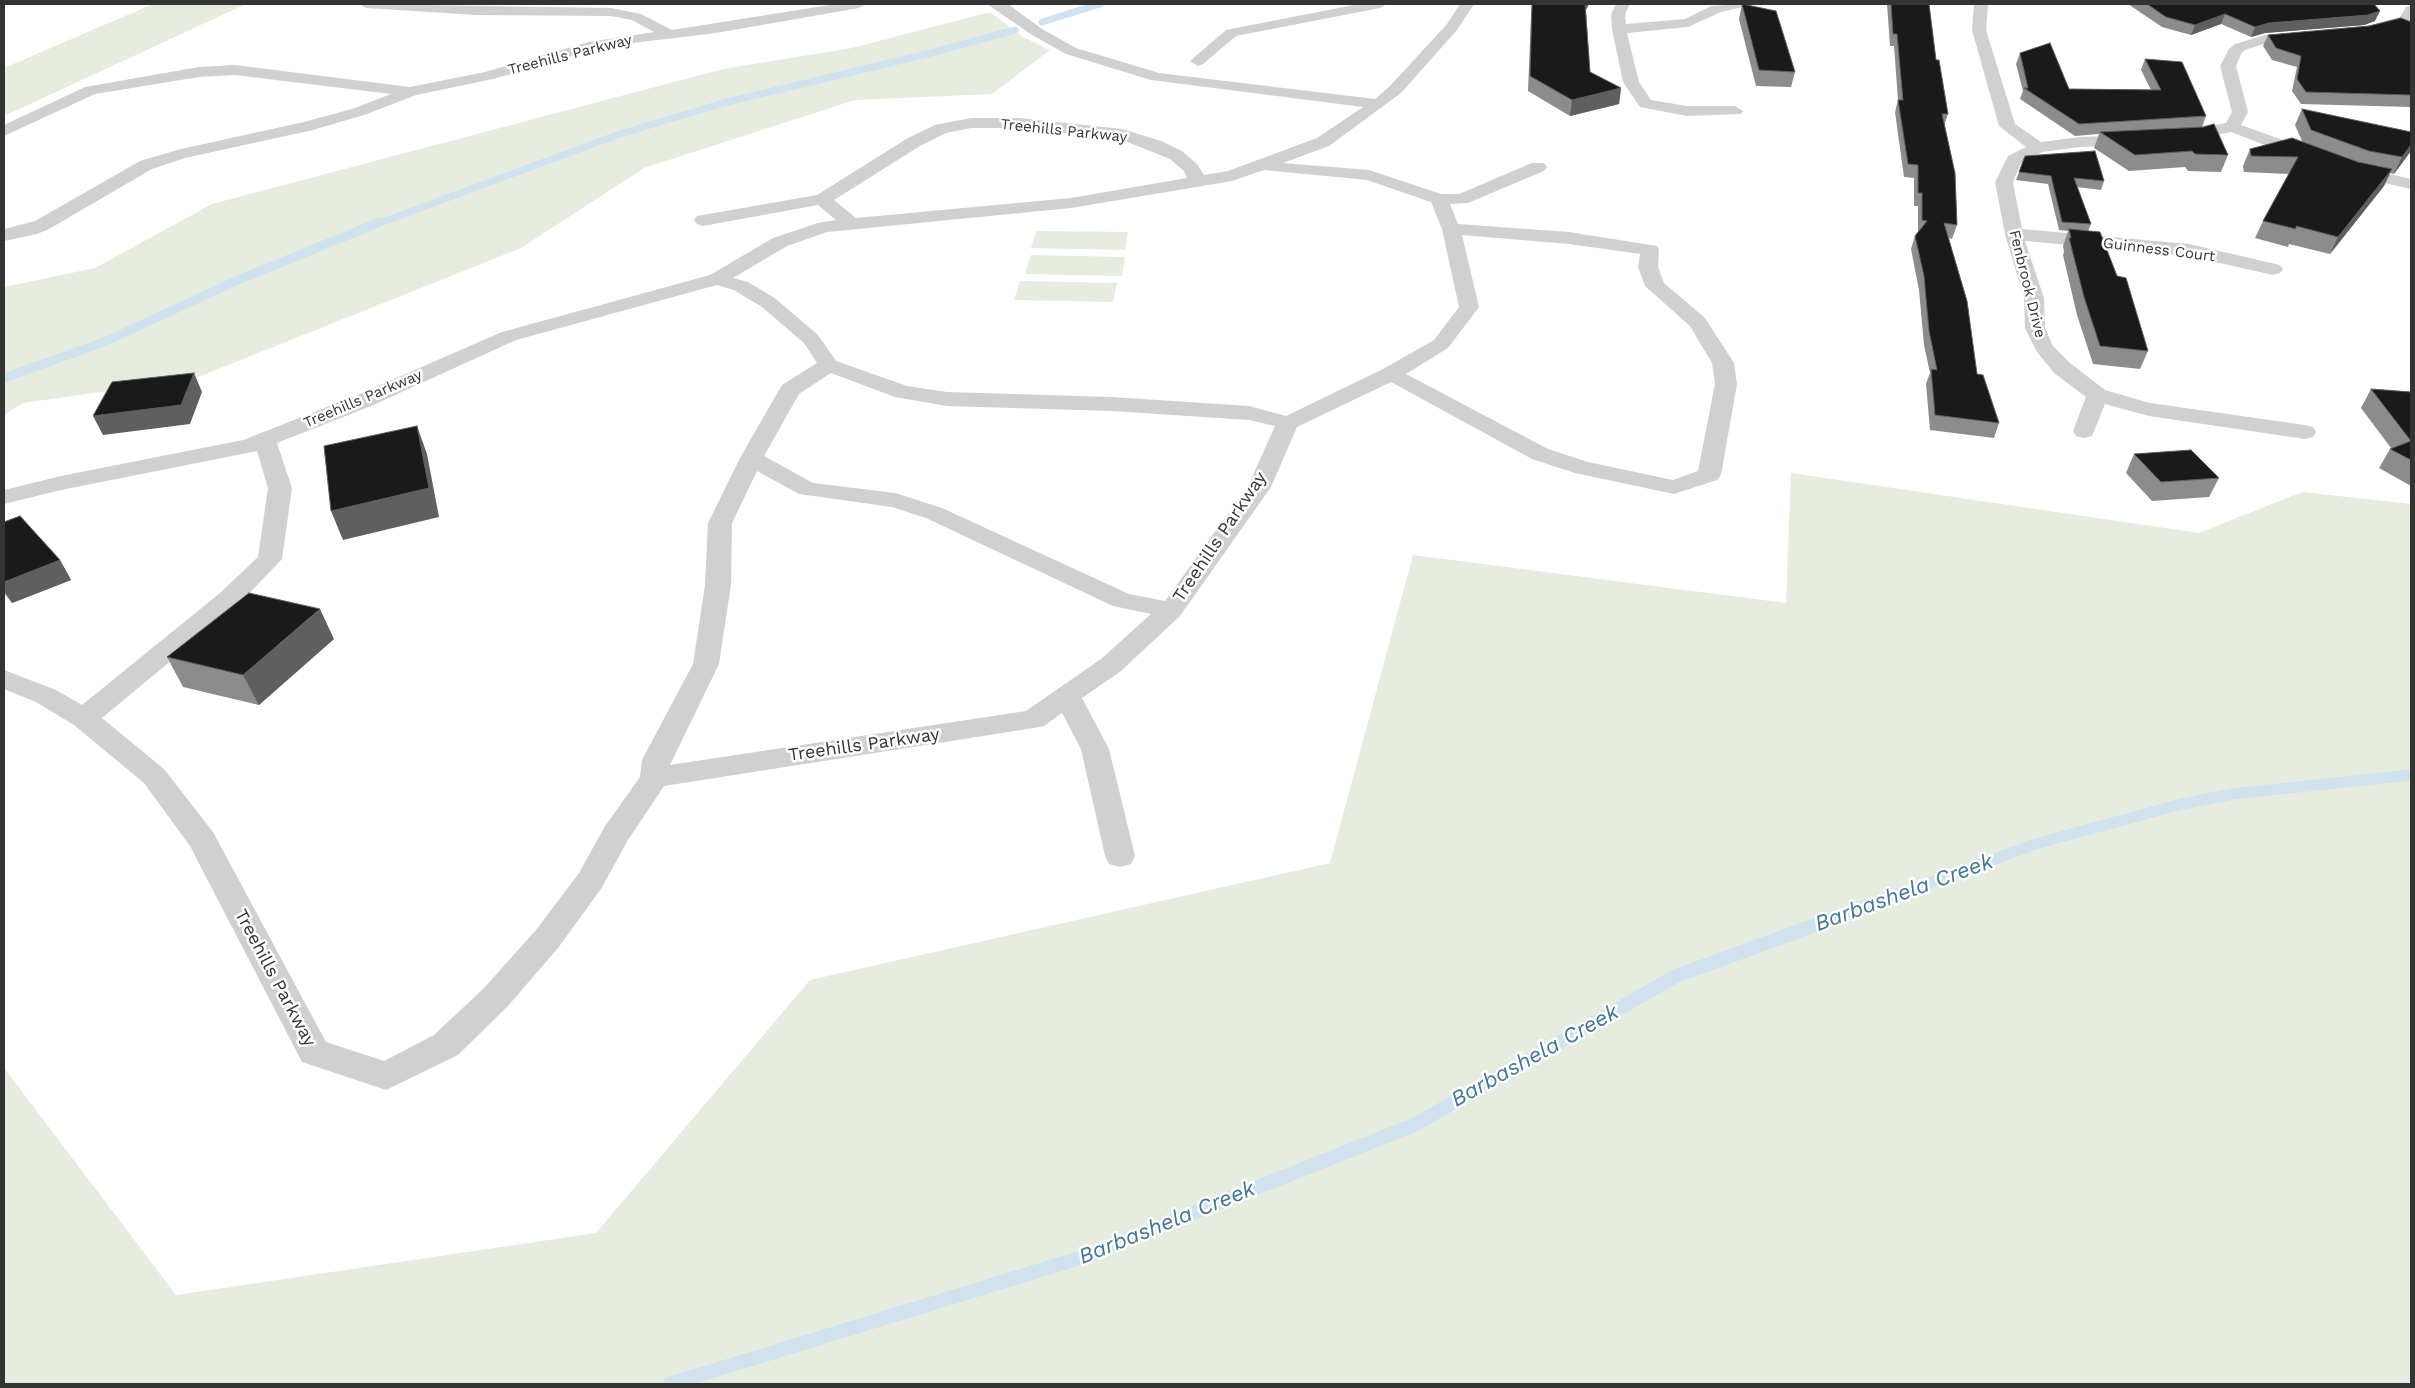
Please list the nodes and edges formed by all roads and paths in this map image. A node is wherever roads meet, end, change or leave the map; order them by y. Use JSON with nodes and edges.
{"nodes":[{"id":1,"x":366,"y":4,"type":"edge"},
{"id":2,"x":386,"y":4,"type":"edge"},
{"id":3,"x":859,"y":4,"type":"edge"},
{"id":4,"x":994,"y":4,"type":"edge"},
{"id":5,"x":1380,"y":4,"type":"edge"},
{"id":6,"x":1467,"y":4,"type":"edge"},
{"id":7,"x":1623,"y":4,"type":"edge"},
{"id":8,"x":1736,"y":4,"type":"edge"},
{"id":9,"x":1981,"y":4,"type":"edge"},
{"id":10,"x":2411,"y":10,"type":"edge"},
{"id":11,"x":1619,"y":29,"type":"junction"},
{"id":12,"x":2354,"y":32,"type":"edge"},
{"id":13,"x":669,"y":34,"type":"junction"},
{"id":14,"x":2314,"y":35,"type":"edge"},
{"id":15,"x":1198,"y":61,"type":"dead end"},
{"id":16,"x":412,"y":91,"type":"junction"},
{"id":17,"x":1378,"y":104,"type":"junction"},
{"id":18,"x":1735,"y":111,"type":"dead end"},
{"id":19,"x":2232,"y":127,"type":"junction"},
{"id":20,"x":4,"y":131,"type":"edge"},
{"id":21,"x":2167,"y":138,"type":"edge"},
{"id":22,"x":2147,"y":140,"type":"edge"},
{"id":23,"x":2038,"y":147,"type":"junction"},
{"id":24,"x":2322,"y":160,"type":"edge"},
{"id":25,"x":1259,"y":166,"type":"junction"},
{"id":26,"x":2340,"y":166,"type":"edge"},
{"id":27,"x":1538,"y":167,"type":"dead end"},
{"id":28,"x":1198,"y":182,"type":"junction"},
{"id":29,"x":2411,"y":184,"type":"edge"},
{"id":30,"x":822,"y":199,"type":"junction"},
{"id":31,"x":1439,"y":199,"type":"junction"},
{"id":32,"x":703,"y":220,"type":"dead end"},
{"id":33,"x":851,"y":224,"type":"junction"},
{"id":34,"x":1451,"y":229,"type":"junction"},
{"id":35,"x":2014,"y":234,"type":"junction"},
{"id":36,"x":4,"y":235,"type":"edge"},
{"id":37,"x":2273,"y":269,"type":"dead end"},
{"id":38,"x":717,"y":279,"type":"junction"},
{"id":39,"x":829,"y":365,"type":"junction"},
{"id":40,"x":1391,"y":374,"type":"junction"},
{"id":41,"x":2097,"y":396,"type":"junction"},
{"id":42,"x":1288,"y":423,"type":"junction"},
{"id":43,"x":2084,"y":431,"type":"dead end"},
{"id":44,"x":2305,"y":432,"type":"dead end"},
{"id":45,"x":265,"y":440,"type":"junction"},
{"id":46,"x":751,"y":458,"type":"junction"},
{"id":47,"x":4,"y":497,"type":"edge"},
{"id":48,"x":1171,"y":610,"type":"junction"},
{"id":49,"x":4,"y":679,"type":"edge"},
{"id":50,"x":1067,"y":696,"type":"junction"},
{"id":51,"x":84,"y":718,"type":"junction"},
{"id":52,"x":654,"y":778,"type":"junction"},
{"id":53,"x":1120,"y":856,"type":"dead end"}],
"edges":[{"from":1,"to":2,"type":"street","name":"Treehills Parkway"},
{"from":2,"to":13,"type":"street","name":"Treehills Parkway"},
{"from":3,"to":13,"type":"street","name":"Treehills Parkway"},
{"from":4,"to":17,"type":"street"},
{"from":5,"to":15,"type":"street"},
{"from":6,"to":17,"type":"street","name":"Treehills Parkway"},
{"from":7,"to":11,"type":"street"},
{"from":8,"to":11,"type":"street"},
{"from":9,"to":23,"type":"street"},
{"from":10,"to":12,"type":"street"},
{"from":11,"to":18,"type":"street"},
{"from":13,"to":16,"type":"street","name":"Treehills Parkway"},
{"from":14,"to":19,"type":"street"},
{"from":16,"to":20,"type":"street","name":"Treehills Parkway"},
{"from":16,"to":36,"type":"street","name":"Treehills Parkway"},
{"from":17,"to":25,"type":"street","name":"Treehills Parkway"},
{"from":19,"to":21,"type":"street"},
{"from":19,"to":24,"type":"street"},
{"from":22,"to":23,"type":"street","name":"Fenbrook Drive"},
{"from":23,"to":35,"type":"street","name":"Fenbrook Drive"},
{"from":25,"to":28,"type":"street","name":"Treehills Parkway"},
{"from":25,"to":31,"type":"street","name":"Treehills Parkway"},
{"from":26,"to":29,"type":"street"},
{"from":27,"to":31,"type":"street"},
{"from":28,"to":30,"type":"street","name":"Treehills Parkway"},
{"from":28,"to":33,"type":"street","name":"Treehills Parkway"},
{"from":30,"to":32,"type":"street"},
{"from":30,"to":33,"type":"street"},
{"from":31,"to":34,"type":"street"},
{"from":33,"to":38,"type":"street","name":"Treehills Parkway"},
{"from":34,"to":40,"type":"street"},
{"from":34,"to":40,"type":"street"},
{"from":35,"to":37,"type":"street","name":"Guinness Court"},
{"from":35,"to":41,"type":"street","name":"Fenbrook Drive"},
{"from":38,"to":39,"type":"street"},
{"from":38,"to":45,"type":"street","name":"Treehills Parkway"},
{"from":39,"to":42,"type":"street"},
{"from":39,"to":46,"type":"street","name":"Treehills Parkway"},
{"from":40,"to":42,"type":"street"},
{"from":41,"to":43,"type":"street"},
{"from":41,"to":44,"type":"street","name":"Fenbrook Drive"},
{"from":42,"to":48,"type":"street","name":"Treehills Parkway"},
{"from":45,"to":47,"type":"street","name":"Treehills Parkway"},
{"from":45,"to":51,"type":"street"},
{"from":46,"to":48,"type":"street"},
{"from":46,"to":52,"type":"street","name":"Treehills Parkway"},
{"from":48,"to":50,"type":"street","name":"Treehills Parkway"},
{"from":49,"to":51,"type":"street","name":"Treehills Parkway"},
{"from":50,"to":52,"type":"street","name":"Treehills Parkway"},
{"from":50,"to":53,"type":"street"},
{"from":51,"to":52,"type":"street","name":"Treehills Parkway"}]}
